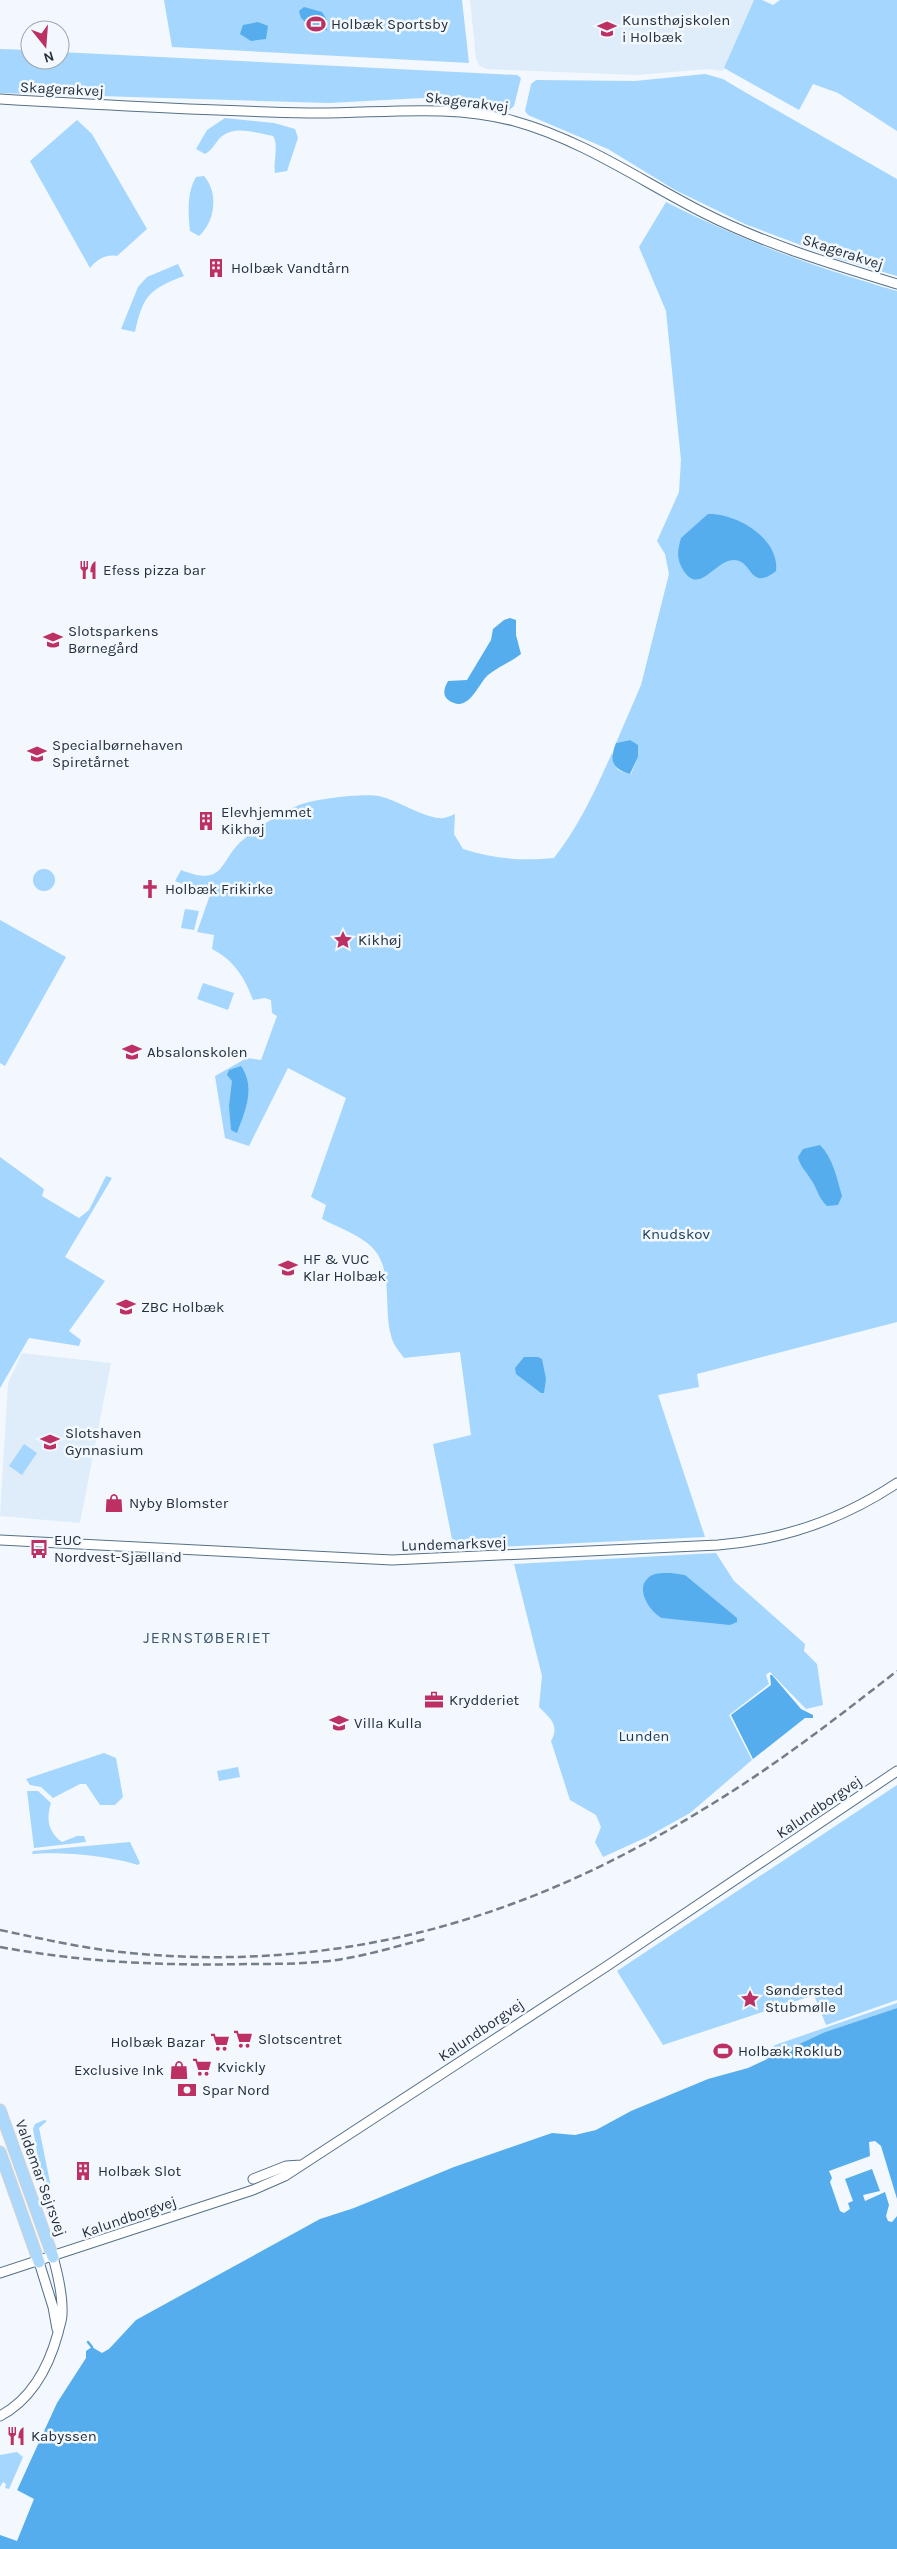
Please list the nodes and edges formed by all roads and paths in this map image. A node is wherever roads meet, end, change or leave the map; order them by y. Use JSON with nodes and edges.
{"nodes":[{"id":1,"x":0,"y":99,"type":"edge"},
{"id":2,"x":897,"y":284,"type":"edge"},
{"id":3,"x":897,"y":1483,"type":"edge"},
{"id":4,"x":0,"y":1540,"type":"edge"},
{"id":5,"x":897,"y":1771,"type":"edge"},
{"id":6,"x":0,"y":2110,"type":"edge"},
{"id":7,"x":0,"y":2152,"type":"edge"},
{"id":8,"x":301,"y":2165,"type":"junction"},
{"id":9,"x":253,"y":2179,"type":"dead end"},
{"id":10,"x":53,"y":2257,"type":"junction"},
{"id":11,"x":39,"y":2262,"type":"junction"},
{"id":12,"x":0,"y":2273,"type":"edge"},
{"id":13,"x":57,"y":2334,"type":"junction"},
{"id":14,"x":0,"y":2416,"type":"edge"}],
"edges":[{"from":1,"to":2,"type":"street","name":"Skagerakvej"},
{"from":3,"to":4,"type":"street","name":"Lundemarksvej"},
{"from":5,"to":8,"type":"street","name":"Kalundborgvej"},
{"from":6,"to":10,"type":"main road","name":"Valdemar Sejrsvej"},
{"from":7,"to":11,"type":"main road","name":"Valdemar Sejrsvej"},
{"from":8,"to":9,"type":"street"},
{"from":8,"to":10,"type":"street","name":"Kalundborgvej"},
{"from":10,"to":11,"type":"street","name":"Kalundborgvej"},
{"from":10,"to":13,"type":"street"},
{"from":11,"to":12,"type":"street","name":"Kalundborgvej"},
{"from":11,"to":13,"type":"street"},
{"from":13,"to":14,"type":"street"}]}
